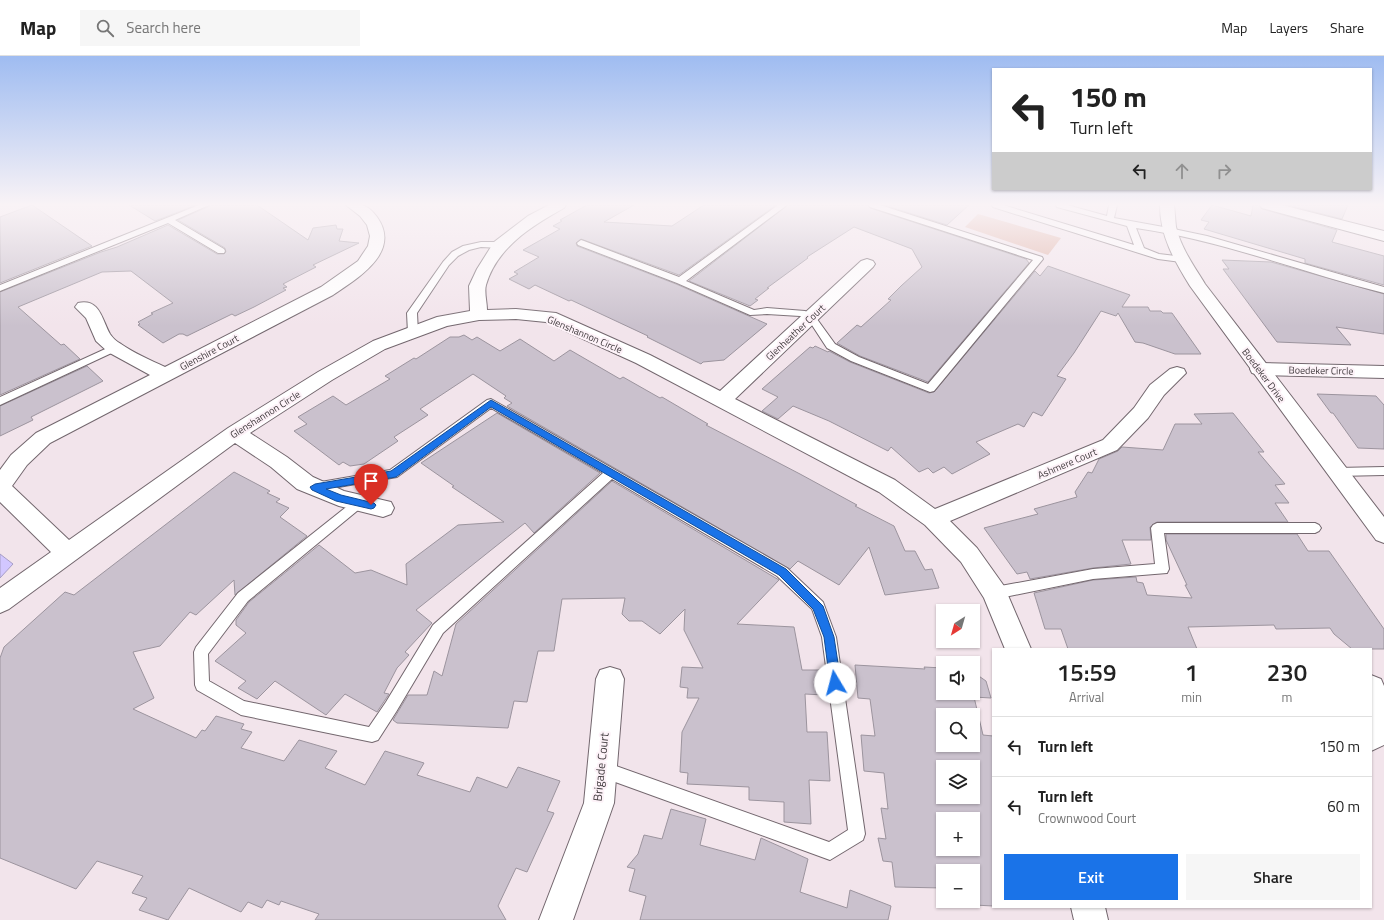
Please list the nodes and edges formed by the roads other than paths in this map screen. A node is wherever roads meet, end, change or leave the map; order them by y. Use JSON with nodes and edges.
{"nodes":[{"id":1,"x":106,"y":245,"type":"edge"},
{"id":2,"x":211,"y":245,"type":"edge"},
{"id":3,"x":376,"y":245,"type":"edge"},
{"id":4,"x":471,"y":245,"type":"edge"},
{"id":5,"x":500,"y":245,"type":"edge"},
{"id":6,"x":587,"y":245,"type":"edge"},
{"id":7,"x":728,"y":245,"type":"edge"},
{"id":8,"x":997,"y":245,"type":"edge"},
{"id":9,"x":1125,"y":245,"type":"edge"},
{"id":10,"x":1138,"y":245,"type":"edge"},
{"id":11,"x":1174,"y":245,"type":"edge"},
{"id":12,"x":1229,"y":245,"type":"edge"},
{"id":13,"x":1140,"y":250,"type":"junction"},
{"id":14,"x":221,"y":251,"type":"dead end"},
{"id":15,"x":1181,"y":259,"type":"junction"},
{"id":16,"x":867,"y":264,"type":"dead end"},
{"id":17,"x":680,"y":281,"type":"junction"},
{"id":18,"x":0,"y":288,"type":"edge"},
{"id":19,"x":1384,"y":290,"type":"edge"},
{"id":20,"x":84,"y":307,"type":"dead end"},
{"id":21,"x":478,"y":315,"type":"junction"},
{"id":22,"x":811,"y":317,"type":"junction"},
{"id":23,"x":412,"y":332,"type":"junction"},
{"id":24,"x":114,"y":348,"type":"junction"},
{"id":25,"x":1259,"y":369,"type":"junction"},
{"id":26,"x":1384,"y":372,"type":"edge"},
{"id":27,"x":1178,"y":373,"type":"dead end"},
{"id":28,"x":165,"y":375,"type":"junction"},
{"id":29,"x":722,"y":400,"type":"junction"},
{"id":30,"x":0,"y":401,"type":"edge"},
{"id":31,"x":235,"y":433,"type":"junction"},
{"id":32,"x":1384,"y":471,"type":"edge"},
{"id":33,"x":1337,"y":472,"type":"junction"},
{"id":34,"x":611,"y":473,"type":"junction"},
{"id":35,"x":0,"y":487,"type":"edge"},
{"id":36,"x":315,"y":487,"type":"junction"},
{"id":37,"x":359,"y":502,"type":"junction"},
{"id":38,"x":383,"y":508,"type":"dead end"},
{"id":39,"x":933,"y":519,"type":"junction"},
{"id":40,"x":1315,"y":528,"type":"dead end"},
{"id":41,"x":1384,"y":534,"type":"edge"},
{"id":42,"x":67,"y":553,"type":"junction"},
{"id":43,"x":995,"y":592,"type":"junction"},
{"id":44,"x":0,"y":602,"type":"edge"},
{"id":45,"x":1018,"y":648,"type":"edge"},
{"id":46,"x":610,"y":679,"type":"dead end"},
{"id":47,"x":1372,"y":690,"type":"edge"},
{"id":48,"x":1384,"y":714,"type":"edge"},
{"id":49,"x":1384,"y":726,"type":"edge"},
{"id":50,"x":1372,"y":737,"type":"edge"},
{"id":51,"x":602,"y":769,"type":"junction"},
{"id":52,"x":1088,"y":908,"type":"edge"},
{"id":53,"x":556,"y":920,"type":"edge"},
{"id":54,"x":1091,"y":920,"type":"edge"}],
"edges":[{"from":1,"to":18,"type":"lane"},
{"from":2,"to":14,"type":"lane"},
{"from":3,"to":28,"type":"street","name":"Glenshire Court"},
{"from":4,"to":23,"type":"lane"},
{"from":5,"to":21,"type":"street"},
{"from":6,"to":17,"type":"lane"},
{"from":7,"to":17,"type":"lane"},
{"from":8,"to":22,"type":"lane"},
{"from":9,"to":13,"type":"lane"},
{"from":10,"to":13,"type":"lane"},
{"from":11,"to":15,"type":"street","name":"Boedeker Drive"},
{"from":12,"to":19,"type":"lane"},
{"from":13,"to":15,"type":"lane"},
{"from":15,"to":25,"type":"street","name":"Boedeker Drive"},
{"from":16,"to":22,"type":"street","name":"Glenheather Court"},
{"from":17,"to":22,"type":"lane"},
{"from":20,"to":24,"type":"street"},
{"from":21,"to":23,"type":"street","name":"Glenshannon Circle"},
{"from":21,"to":29,"type":"street","name":"Glenshannon Circle"},
{"from":22,"to":29,"type":"street","name":"Glenheather Court"},
{"from":23,"to":31,"type":"street","name":"Glenshannon Circle"},
{"from":24,"to":28,"type":"street"},
{"from":24,"to":30,"type":"lane"},
{"from":25,"to":26,"type":"street","name":"Boedeker Circle"},
{"from":25,"to":33,"type":"street","name":"Boedeker Drive"},
{"from":27,"to":39,"type":"street","name":"Ashmere Court"},
{"from":28,"to":35,"type":"street","name":"Glenshire Court"},
{"from":29,"to":39,"type":"street","name":"Glenshannon Circle"},
{"from":31,"to":36,"type":"street"},
{"from":31,"to":42,"type":"street","name":"Glenshannon Circle"},
{"from":32,"to":33,"type":"lane"},
{"from":33,"to":41,"type":"street","name":"Boedeker Drive"},
{"from":34,"to":36,"type":"lane"},
{"from":34,"to":37,"type":"lane"},
{"from":34,"to":51,"type":"lane"},
{"from":35,"to":42,"type":"street","name":"Glenshire Court"},
{"from":36,"to":37,"type":"street"},
{"from":37,"to":38,"type":"street"},
{"from":39,"to":43,"type":"street","name":"Glenshannon Circle"},
{"from":40,"to":43,"type":"lane"},
{"from":42,"to":44,"type":"street","name":"Glenshannon Circle"},
{"from":43,"to":45,"type":"street","name":"Glenshannon Circle"},
{"from":46,"to":51,"type":"street","name":"Brigade Court"},
{"from":47,"to":48,"type":"street"},
{"from":49,"to":50,"type":"street"},
{"from":51,"to":53,"type":"street","name":"Brigade Court"},
{"from":52,"to":54,"type":"street"}]}
